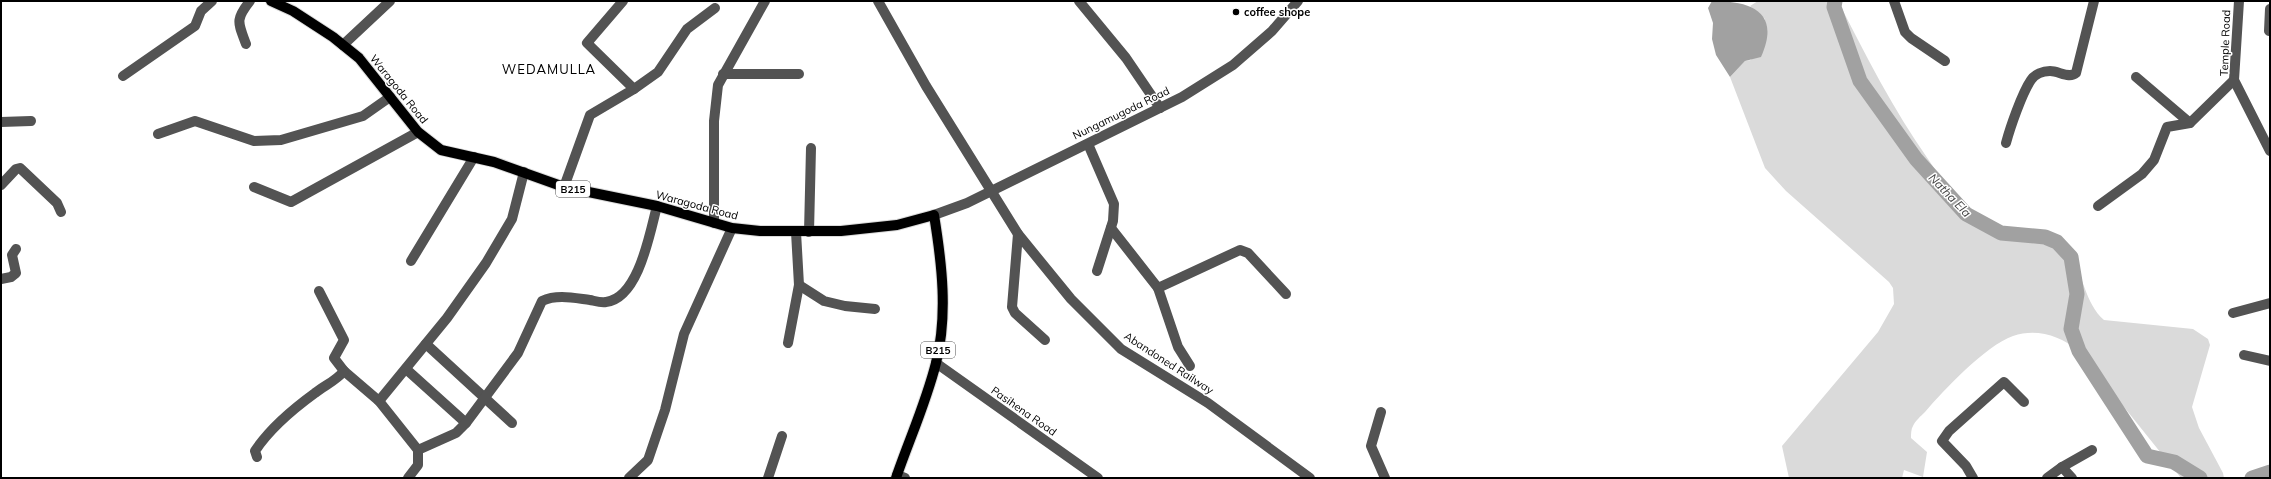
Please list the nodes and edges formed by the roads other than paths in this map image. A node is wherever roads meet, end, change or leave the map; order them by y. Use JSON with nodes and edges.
{"nodes":[{"id":1,"x":212,"y":1,"type":"edge"},
{"id":2,"x":250,"y":1,"type":"edge"},
{"id":3,"x":271,"y":1,"type":"edge"},
{"id":4,"x":390,"y":1,"type":"edge"},
{"id":5,"x":623,"y":1,"type":"edge"},
{"id":6,"x":765,"y":1,"type":"edge"},
{"id":7,"x":878,"y":1,"type":"edge"},
{"id":8,"x":1079,"y":1,"type":"edge"},
{"id":9,"x":1298,"y":1,"type":"edge"},
{"id":10,"x":1894,"y":1,"type":"edge"},
{"id":11,"x":2094,"y":1,"type":"edge"},
{"id":12,"x":2239,"y":1,"type":"edge"},
{"id":13,"x":715,"y":8,"type":"dead end"},
{"id":14,"x":2270,"y":9,"type":"edge"},
{"id":15,"x":2269,"y":31,"type":"dead end"},
{"id":16,"x":246,"y":44,"type":"dead end"},
{"id":17,"x":343,"y":45,"type":"junction"},
{"id":18,"x":1945,"y":60,"type":"dead end"},
{"id":19,"x":723,"y":74,"type":"junction"},
{"id":20,"x":799,"y":74,"type":"dead end"},
{"id":21,"x":123,"y":76,"type":"dead end"},
{"id":22,"x":2136,"y":77,"type":"dead end"},
{"id":23,"x":2234,"y":80,"type":"junction"},
{"id":24,"x":634,"y":89,"type":"junction"},
{"id":25,"x":390,"y":97,"type":"junction"},
{"id":26,"x":1160,"y":108,"type":"junction"},
{"id":27,"x":1,"y":122,"type":"edge"},
{"id":28,"x":31,"y":122,"type":"dead end"},
{"id":29,"x":2190,"y":123,"type":"junction"},
{"id":30,"x":418,"y":132,"type":"junction"},
{"id":31,"x":158,"y":134,"type":"dead end"},
{"id":32,"x":2006,"y":143,"type":"dead end"},
{"id":33,"x":1088,"y":144,"type":"junction"},
{"id":34,"x":811,"y":148,"type":"dead end"},
{"id":35,"x":2270,"y":151,"type":"edge"},
{"id":36,"x":474,"y":158,"type":"junction"},
{"id":37,"x":524,"y":172,"type":"junction"},
{"id":38,"x":1,"y":185,"type":"edge"},
{"id":39,"x":254,"y":187,"type":"dead end"},
{"id":40,"x":564,"y":187,"type":"junction"},
{"id":41,"x":993,"y":191,"type":"junction"},
{"id":42,"x":657,"y":206,"type":"junction"},
{"id":43,"x":2098,"y":206,"type":"dead end"},
{"id":44,"x":61,"y":212,"type":"dead end"},
{"id":45,"x":934,"y":215,"type":"junction"},
{"id":46,"x":714,"y":223,"type":"junction"},
{"id":47,"x":732,"y":228,"type":"junction"},
{"id":48,"x":1111,"y":228,"type":"junction"},
{"id":49,"x":796,"y":232,"type":"junction"},
{"id":50,"x":809,"y":232,"type":"junction"},
{"id":51,"x":1018,"y":234,"type":"junction"},
{"id":52,"x":16,"y":249,"type":"dead end"},
{"id":53,"x":412,"y":261,"type":"dead end"},
{"id":54,"x":1097,"y":271,"type":"dead end"},
{"id":55,"x":1,"y":279,"type":"edge"},
{"id":56,"x":799,"y":285,"type":"junction"},
{"id":57,"x":1158,"y":288,"type":"junction"},
{"id":58,"x":319,"y":290,"type":"dead end"},
{"id":59,"x":1286,"y":294,"type":"dead end"},
{"id":60,"x":2270,"y":303,"type":"edge"},
{"id":61,"x":875,"y":309,"type":"dead end"},
{"id":62,"x":2233,"y":313,"type":"dead end"},
{"id":63,"x":1045,"y":340,"type":"dead end"},
{"id":64,"x":788,"y":343,"type":"dead end"},
{"id":65,"x":426,"y":344,"type":"junction"},
{"id":66,"x":2244,"y":355,"type":"dead end"},
{"id":67,"x":2270,"y":361,"type":"edge"},
{"id":68,"x":936,"y":363,"type":"junction"},
{"id":69,"x":1190,"y":366,"type":"dead end"},
{"id":70,"x":406,"y":369,"type":"junction"},
{"id":71,"x":344,"y":370,"type":"junction"},
{"id":72,"x":484,"y":399,"type":"junction"},
{"id":73,"x":379,"y":401,"type":"junction"},
{"id":74,"x":2024,"y":402,"type":"dead end"},
{"id":75,"x":1380,"y":412,"type":"dead end"},
{"id":76,"x":466,"y":423,"type":"junction"},
{"id":77,"x":512,"y":423,"type":"dead end"},
{"id":78,"x":782,"y":436,"type":"dead end"},
{"id":79,"x":418,"y":450,"type":"junction"},
{"id":80,"x":2092,"y":450,"type":"dead end"},
{"id":81,"x":256,"y":458,"type":"dead end"},
{"id":82,"x":2062,"y":467,"type":"junction"},
{"id":83,"x":899,"y":477,"type":"edge"},
{"id":84,"x":408,"y":478,"type":"edge"},
{"id":85,"x":629,"y":478,"type":"edge"},
{"id":86,"x":768,"y":478,"type":"edge"},
{"id":87,"x":1098,"y":478,"type":"edge"},
{"id":88,"x":1310,"y":478,"type":"edge"},
{"id":89,"x":1385,"y":478,"type":"edge"},
{"id":90,"x":1973,"y":478,"type":"edge"},
{"id":91,"x":2047,"y":478,"type":"edge"},
{"id":92,"x":2072,"y":478,"type":"edge"}],
"edges":[{"from":1,"to":21,"type":"street"},
{"from":2,"to":16,"type":"street"},
{"from":3,"to":17,"type":"main road","name":"Waragoda Road","number":"B215"},
{"from":4,"to":17,"type":"street"},
{"from":5,"to":24,"type":"street"},
{"from":6,"to":19,"type":"street"},
{"from":7,"to":41,"type":"street","name":"Abandoned Railway"},
{"from":8,"to":26,"type":"street"},
{"from":9,"to":26,"type":"street","name":"Nungamugoda Road"},
{"from":10,"to":18,"type":"street"},
{"from":11,"to":32,"type":"street"},
{"from":12,"to":23,"type":"street","name":"Temple Road"},
{"from":13,"to":24,"type":"street"},
{"from":14,"to":15,"type":"street"},
{"from":17,"to":25,"type":"main road","name":"Waragoda Road","number":"B215"},
{"from":19,"to":20,"type":"street"},
{"from":19,"to":46,"type":"street"},
{"from":22,"to":29,"type":"street"},
{"from":23,"to":29,"type":"street"},
{"from":23,"to":35,"type":"street","name":"Temple Road"},
{"from":24,"to":40,"type":"street"},
{"from":25,"to":30,"type":"main road","name":"Waragoda Road","number":"B215"},
{"from":25,"to":31,"type":"street"},
{"from":26,"to":33,"type":"street","name":"Nungamugoda Road"},
{"from":27,"to":28,"type":"street"},
{"from":29,"to":43,"type":"street"},
{"from":30,"to":36,"type":"main road","name":"Waragoda Road","number":"B215"},
{"from":30,"to":39,"type":"street"},
{"from":33,"to":41,"type":"street","name":"Nungamugoda Road"},
{"from":33,"to":48,"type":"street"},
{"from":34,"to":50,"type":"street"},
{"from":36,"to":37,"type":"main road","name":"Waragoda Road","number":"B215"},
{"from":36,"to":53,"type":"street"},
{"from":37,"to":40,"type":"main road","name":"Waragoda Road","number":"B215"},
{"from":37,"to":65,"type":"street"},
{"from":38,"to":44,"type":"street"},
{"from":40,"to":42,"type":"main road","name":"Waragoda Road","number":"B215"},
{"from":41,"to":45,"type":"street","name":"Nungamugoda Road"},
{"from":41,"to":51,"type":"street","name":"Abandoned Railway"},
{"from":42,"to":46,"type":"main road","name":"Waragoda Road","number":"B215"},
{"from":42,"to":72,"type":"street"},
{"from":45,"to":50,"type":"main road","name":"Waragoda Road","number":"B215"},
{"from":45,"to":68,"type":"main road","number":"B215"},
{"from":46,"to":47,"type":"main road","name":"Waragoda Road","number":"B215"},
{"from":47,"to":49,"type":"main road","name":"Waragoda Road","number":"B215"},
{"from":47,"to":85,"type":"street"},
{"from":48,"to":54,"type":"street"},
{"from":48,"to":57,"type":"street"},
{"from":49,"to":50,"type":"main road","name":"Waragoda Road","number":"B215"},
{"from":49,"to":56,"type":"street"},
{"from":51,"to":63,"type":"street"},
{"from":51,"to":88,"type":"street","name":"Abandoned Railway"},
{"from":52,"to":55,"type":"street"},
{"from":56,"to":61,"type":"street"},
{"from":56,"to":64,"type":"street"},
{"from":57,"to":59,"type":"street"},
{"from":57,"to":69,"type":"street"},
{"from":58,"to":71,"type":"street"},
{"from":60,"to":62,"type":"street"},
{"from":65,"to":70,"type":"street"},
{"from":65,"to":72,"type":"street"},
{"from":66,"to":67,"type":"street"},
{"from":68,"to":83,"type":"main road","number":"B215"},
{"from":68,"to":87,"type":"street","name":"Pasihena Road"},
{"from":70,"to":73,"type":"street"},
{"from":70,"to":76,"type":"street"},
{"from":71,"to":73,"type":"street"},
{"from":71,"to":81,"type":"street"},
{"from":72,"to":76,"type":"street"},
{"from":72,"to":77,"type":"street"},
{"from":73,"to":79,"type":"street"},
{"from":74,"to":90,"type":"street"},
{"from":75,"to":89,"type":"street"},
{"from":76,"to":79,"type":"street"},
{"from":78,"to":86,"type":"street"},
{"from":79,"to":84,"type":"street"},
{"from":80,"to":82,"type":"street"},
{"from":82,"to":91,"type":"street"},
{"from":82,"to":92,"type":"street"}]}
